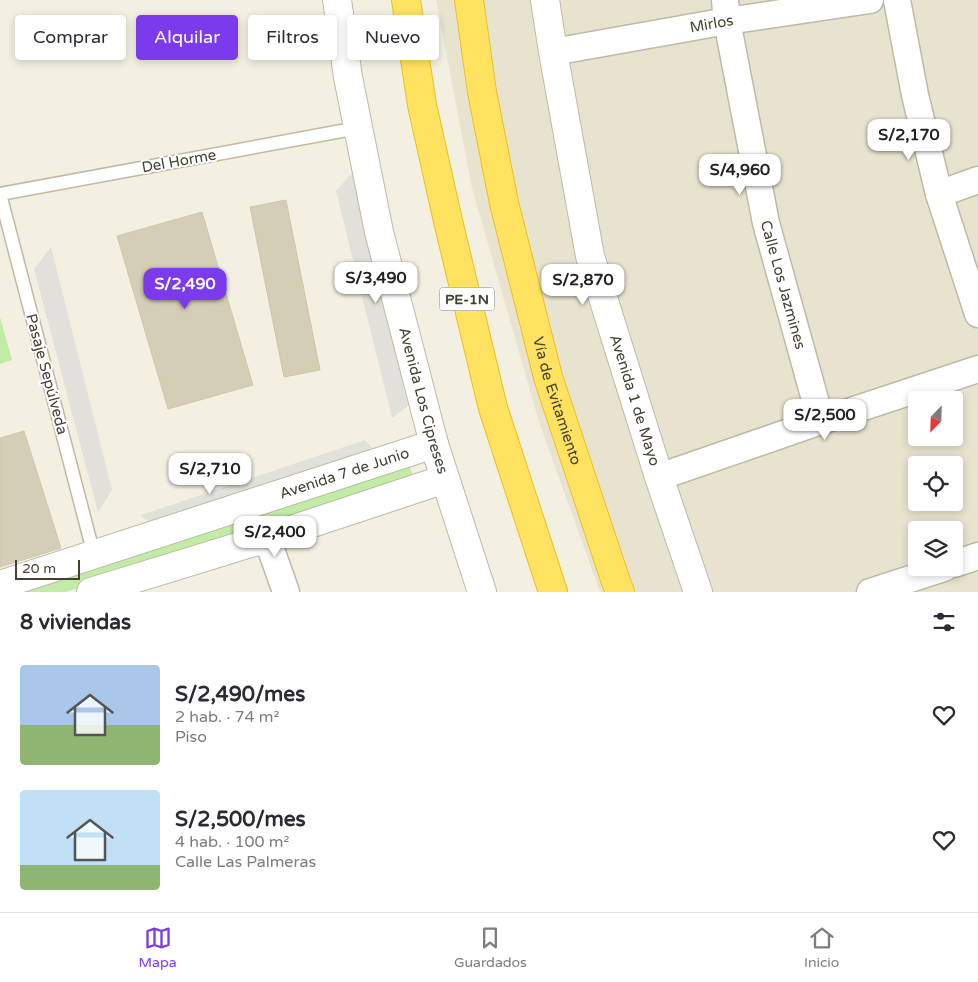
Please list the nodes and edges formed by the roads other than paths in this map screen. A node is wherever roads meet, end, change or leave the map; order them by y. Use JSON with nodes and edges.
{"nodes":[{"id":1,"x":337,"y":0,"type":"edge"},
{"id":2,"x":406,"y":0,"type":"edge"},
{"id":3,"x":469,"y":0,"type":"edge"},
{"id":4,"x":545,"y":0,"type":"edge"},
{"id":5,"x":870,"y":0,"type":"edge"},
{"id":6,"x":897,"y":0,"type":"edge"},
{"id":7,"x":726,"y":11,"type":"edge"},
{"id":8,"x":553,"y":52,"type":"junction"},
{"id":9,"x":358,"y":128,"type":"junction"},
{"id":10,"x":978,"y":180,"type":"edge"},
{"id":11,"x":0,"y":194,"type":"edge"},
{"id":12,"x":939,"y":194,"type":"junction"},
{"id":13,"x":978,"y":314,"type":"edge"},
{"id":14,"x":978,"y":369,"type":"edge"},
{"id":15,"x":822,"y":421,"type":"junction"},
{"id":16,"x":434,"y":444,"type":"junction"},
{"id":17,"x":659,"y":477,"type":"junction"},
{"id":18,"x":444,"y":479,"type":"junction"},
{"id":19,"x":267,"y":538,"type":"junction"},
{"id":20,"x":94,"y":555,"type":"junction"},
{"id":21,"x":978,"y":556,"type":"edge"},
{"id":22,"x":963,"y":561,"type":"edge"},
{"id":23,"x":920,"y":576,"type":"edge"},
{"id":24,"x":0,"y":585,"type":"edge"},
{"id":25,"x":97,"y":591,"type":"edge"},
{"id":26,"x":875,"y":591,"type":"edge"},
{"id":27,"x":286,"y":592,"type":"edge"},
{"id":28,"x":482,"y":592,"type":"edge"},
{"id":29,"x":553,"y":592,"type":"edge"},
{"id":30,"x":620,"y":592,"type":"edge"},
{"id":31,"x":698,"y":592,"type":"edge"}],
"edges":[{"from":1,"to":9,"type":"street","name":"Avenida Los Cipreses"},
{"from":2,"to":29,"type":"highway","number":"PE-1N"},
{"from":3,"to":30,"type":"highway","name":"Vía de Evitamiento"},
{"from":4,"to":8,"type":"street","name":"Avenida 1 de Mayo"},
{"from":5,"to":7,"type":"street","name":"Mirlos"},
{"from":6,"to":12,"type":"street"},
{"from":7,"to":8,"type":"street","name":"Mirlos"},
{"from":7,"to":15,"type":"street","name":"Calle Los Jazmines"},
{"from":8,"to":17,"type":"street","name":"Avenida 1 de Mayo"},
{"from":9,"to":11,"type":"lane","name":"Del Horme"},
{"from":9,"to":16,"type":"street","name":"Avenida Los Cipreses"},
{"from":10,"to":12,"type":"street"},
{"from":11,"to":20,"type":"lane","name":"Pasaje Sepúlveda"},
{"from":12,"to":13,"type":"street"},
{"from":14,"to":15,"type":"street"},
{"from":15,"to":17,"type":"street"},
{"from":16,"to":18,"type":"street","name":"Avenida Los Cipreses"},
{"from":16,"to":20,"type":"street","name":"Avenida 7 de Junio"},
{"from":17,"to":31,"type":"street","name":"Avenida 1 de Mayo"},
{"from":18,"to":19,"type":"street"},
{"from":18,"to":28,"type":"street","name":"Avenida Los Cipreses"},
{"from":19,"to":25,"type":"street"},
{"from":19,"to":27,"type":"street"},
{"from":20,"to":24,"type":"street","name":"Avenida 7 de Junio"},
{"from":21,"to":22,"type":"street"},
{"from":23,"to":26,"type":"street"}]}
